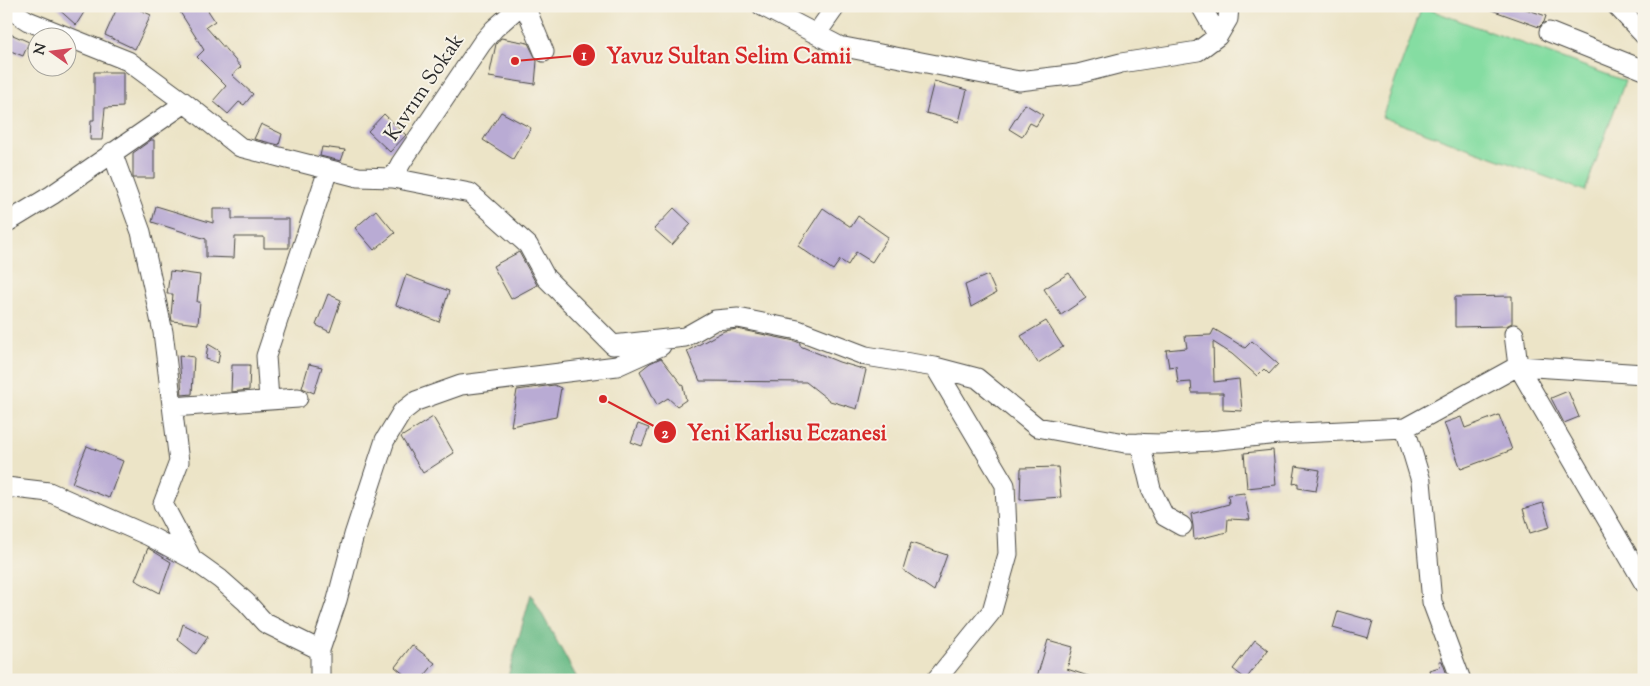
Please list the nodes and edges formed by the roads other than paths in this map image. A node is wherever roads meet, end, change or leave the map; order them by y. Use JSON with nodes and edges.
{"nodes":[{"id":1,"x":520,"y":6,"type":"edge"},
{"id":2,"x":525,"y":6,"type":"edge"},
{"id":3,"x":762,"y":6,"type":"edge"},
{"id":4,"x":836,"y":6,"type":"edge"},
{"id":5,"x":1201,"y":6,"type":"edge"},
{"id":6,"x":1229,"y":6,"type":"edge"},
{"id":7,"x":1616,"y":6,"type":"edge"},
{"id":8,"x":6,"y":7,"type":"edge"},
{"id":9,"x":1549,"y":32,"type":"dead end"},
{"id":10,"x":817,"y":33,"type":"junction"},
{"id":11,"x":1644,"y":35,"type":"edge"},
{"id":12,"x":1218,"y":36,"type":"junction"},
{"id":13,"x":544,"y":52,"type":"dead end"},
{"id":14,"x":1644,"y":70,"type":"edge"},
{"id":15,"x":185,"y":103,"type":"junction"},
{"id":16,"x":112,"y":152,"type":"junction"},
{"id":17,"x":328,"y":170,"type":"junction"},
{"id":18,"x":394,"y":178,"type":"junction"},
{"id":19,"x":6,"y":223,"type":"edge"},
{"id":20,"x":1514,"y":334,"type":"dead end"},
{"id":21,"x":685,"y":337,"type":"junction"},
{"id":22,"x":1518,"y":366,"type":"junction"},
{"id":23,"x":935,"y":367,"type":"junction"},
{"id":24,"x":1644,"y":374,"type":"edge"},
{"id":25,"x":298,"y":398,"type":"dead end"},
{"id":26,"x":269,"y":400,"type":"junction"},
{"id":27,"x":172,"y":407,"type":"junction"},
{"id":28,"x":1405,"y":428,"type":"junction"},
{"id":29,"x":1140,"y":444,"type":"junction"},
{"id":30,"x":6,"y":487,"type":"edge"},
{"id":31,"x":1182,"y":526,"type":"dead end"},
{"id":32,"x":192,"y":559,"type":"junction"},
{"id":33,"x":1644,"y":583,"type":"edge"},
{"id":34,"x":320,"y":650,"type":"junction"},
{"id":35,"x":320,"y":680,"type":"edge"},
{"id":36,"x":936,"y":680,"type":"edge"},
{"id":37,"x":1461,"y":680,"type":"edge"}],
"edges":[{"from":1,"to":18,"type":"street","name":"Kıvrım Sokak"},
{"from":2,"to":13,"type":"street"},
{"from":3,"to":10,"type":"street"},
{"from":4,"to":10,"type":"street"},
{"from":5,"to":12,"type":"street"},
{"from":6,"to":12,"type":"street"},
{"from":7,"to":11,"type":"street"},
{"from":8,"to":15,"type":"street"},
{"from":9,"to":14,"type":"street"},
{"from":10,"to":12,"type":"street"},
{"from":15,"to":16,"type":"street"},
{"from":15,"to":17,"type":"street"},
{"from":16,"to":19,"type":"street"},
{"from":16,"to":27,"type":"street"},
{"from":17,"to":18,"type":"street"},
{"from":17,"to":26,"type":"street"},
{"from":18,"to":21,"type":"street"},
{"from":20,"to":22,"type":"street"},
{"from":21,"to":23,"type":"street"},
{"from":21,"to":34,"type":"street"},
{"from":22,"to":24,"type":"street"},
{"from":22,"to":28,"type":"street"},
{"from":22,"to":33,"type":"street"},
{"from":23,"to":29,"type":"street"},
{"from":23,"to":36,"type":"street"},
{"from":25,"to":26,"type":"street"},
{"from":26,"to":27,"type":"street"},
{"from":27,"to":32,"type":"street"},
{"from":28,"to":29,"type":"street"},
{"from":28,"to":37,"type":"street"},
{"from":29,"to":31,"type":"street"},
{"from":30,"to":32,"type":"street"},
{"from":32,"to":34,"type":"street"},
{"from":34,"to":35,"type":"street"}]}
